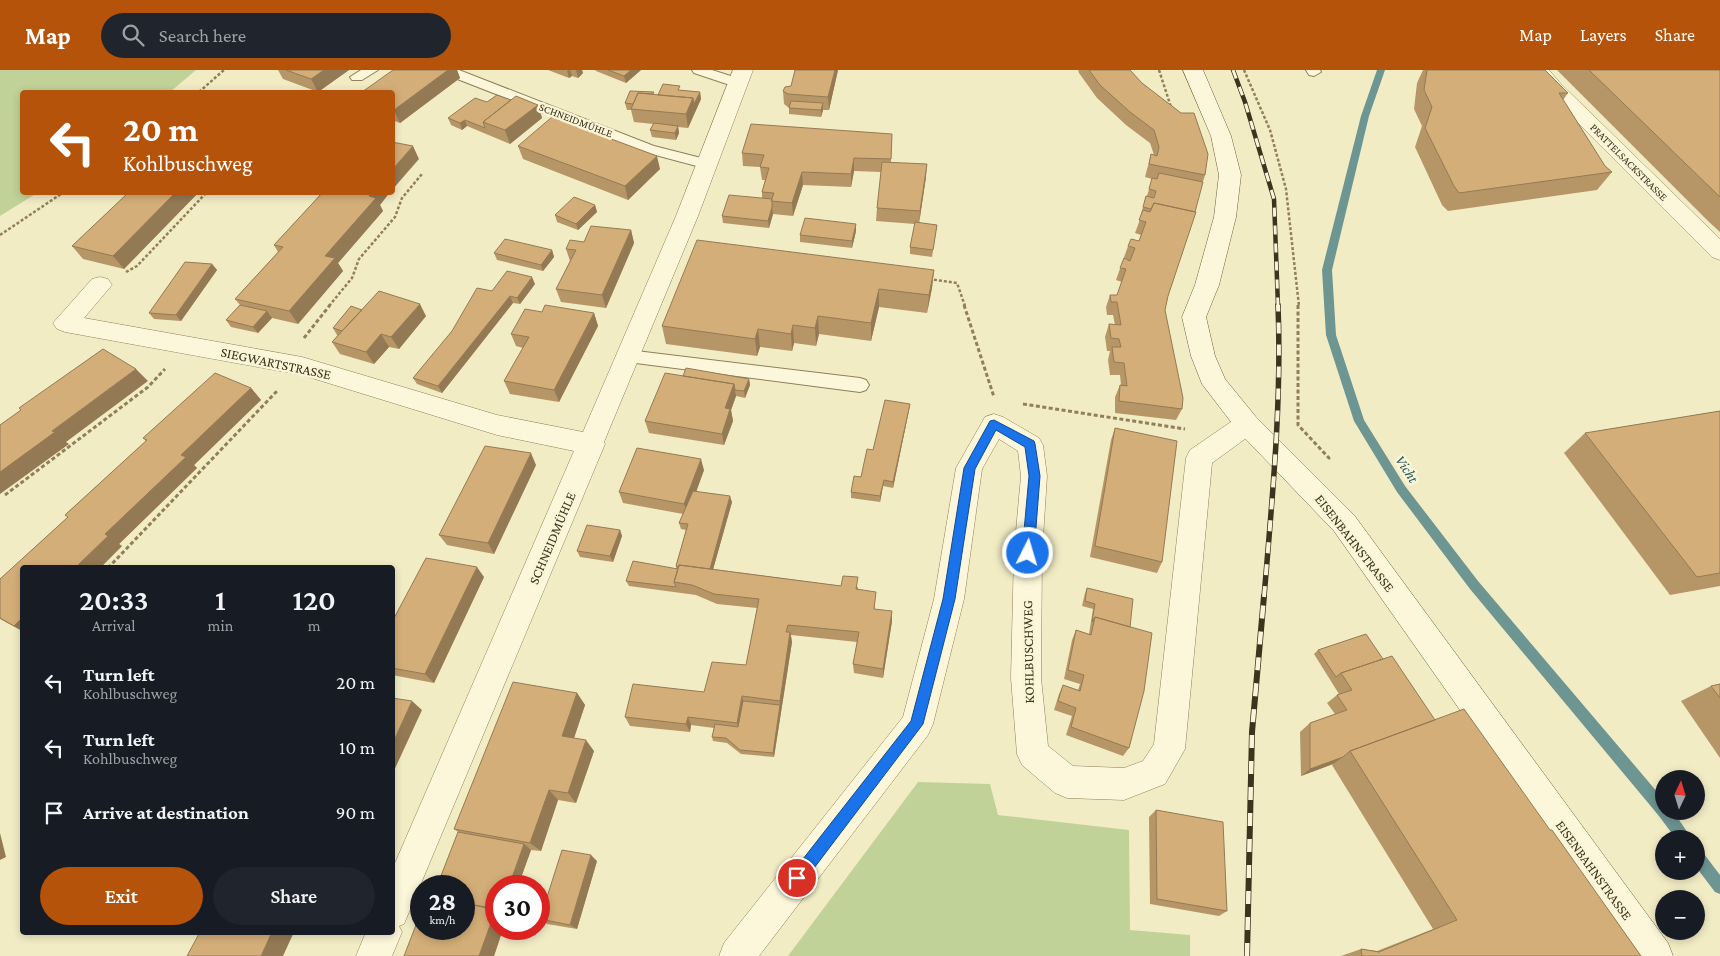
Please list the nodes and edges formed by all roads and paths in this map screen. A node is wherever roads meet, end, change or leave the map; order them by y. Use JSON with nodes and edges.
{"nodes":[{"id":1,"x":224,"y":70,"type":"edge"},
{"id":2,"x":371,"y":70,"type":"edge"},
{"id":3,"x":447,"y":70,"type":"edge"},
{"id":4,"x":698,"y":70,"type":"edge"},
{"id":5,"x":1159,"y":70,"type":"edge"},
{"id":6,"x":1194,"y":70,"type":"edge"},
{"id":7,"x":1244,"y":70,"type":"edge"},
{"id":8,"x":1539,"y":70,"type":"edge"},
{"id":9,"x":357,"y":77,"type":"dead end"},
{"id":10,"x":741,"y":77,"type":"edge"},
{"id":11,"x":201,"y":90,"type":"edge"},
{"id":12,"x":1173,"y":113,"type":"edge"},
{"id":13,"x":708,"y":164,"type":"junction"},
{"id":14,"x":422,"y":174,"type":"dead end"},
{"id":15,"x":60,"y":195,"type":"edge"},
{"id":16,"x":204,"y":195,"type":"edge"},
{"id":17,"x":0,"y":235,"type":"edge"},
{"id":18,"x":1720,"y":252,"type":"edge"},
{"id":19,"x":136,"y":266,"type":"dead end"},
{"id":20,"x":928,"y":279,"type":"edge"},
{"id":21,"x":100,"y":285,"type":"dead end"},
{"id":22,"x":188,"y":345,"type":"junction"},
{"id":23,"x":628,"y":356,"type":"junction"},
{"id":24,"x":293,"y":364,"type":"junction"},
{"id":25,"x":860,"y":385,"type":"dead end"},
{"id":26,"x":995,"y":412,"type":"junction"},
{"id":27,"x":1239,"y":430,"type":"junction"},
{"id":28,"x":592,"y":444,"type":"junction"},
{"id":29,"x":1308,"y":484,"type":"junction"},
{"id":30,"x":4,"y":495,"type":"dead end"},
{"id":31,"x":111,"y":565,"type":"edge"},
{"id":32,"x":395,"y":905,"type":"edge"},
{"id":33,"x":383,"y":935,"type":"edge"},
{"id":34,"x":374,"y":956,"type":"edge"},
{"id":35,"x":737,"y":956,"type":"edge"},
{"id":36,"x":1655,"y":956,"type":"edge"}],
"edges":[{"from":1,"to":11,"type":"path"},
{"from":2,"to":9,"type":"lane"},
{"from":3,"to":13,"type":"lane","name":"SCHNEIDMÜHLE"},
{"from":4,"to":10,"type":"lane","name":"SCHNEIDMÜHLE"},
{"from":5,"to":12,"type":"path"},
{"from":6,"to":27,"type":"street","name":"EISENBAHNSTRASSE"},
{"from":7,"to":29,"type":"path"},
{"from":8,"to":18,"type":"street","name":"PRATTELSACKSTRASSE"},
{"from":10,"to":13,"type":"street","name":"SCHNEIDMÜHLE"},
{"from":13,"to":23,"type":"street","name":"SCHNEIDMÜHLE"},
{"from":14,"to":24,"type":"path"},
{"from":15,"to":17,"type":"path"},
{"from":16,"to":19,"type":"path"},
{"from":20,"to":26,"type":"path"},
{"from":21,"to":22,"type":"street","name":"SIEGWARTSTRASSE"},
{"from":22,"to":24,"type":"street","name":"SIEGWARTSTRASSE"},
{"from":22,"to":30,"type":"path"},
{"from":23,"to":25,"type":"lane"},
{"from":23,"to":28,"type":"street","name":"SCHNEIDMÜHLE"},
{"from":24,"to":28,"type":"street","name":"SIEGWARTSTRASSE"},
{"from":24,"to":31,"type":"path"},
{"from":26,"to":27,"type":"path"},
{"from":26,"to":27,"type":"street","name":"KOHLBUSCHWEG"},
{"from":26,"to":35,"type":"street"},
{"from":27,"to":29,"type":"street","name":"EISENBAHNSTRASSE"},
{"from":28,"to":32,"type":"street","name":"SCHNEIDMÜHLE"},
{"from":29,"to":36,"type":"street","name":"EISENBAHNSTRASSE"},
{"from":33,"to":34,"type":"street"}]}
